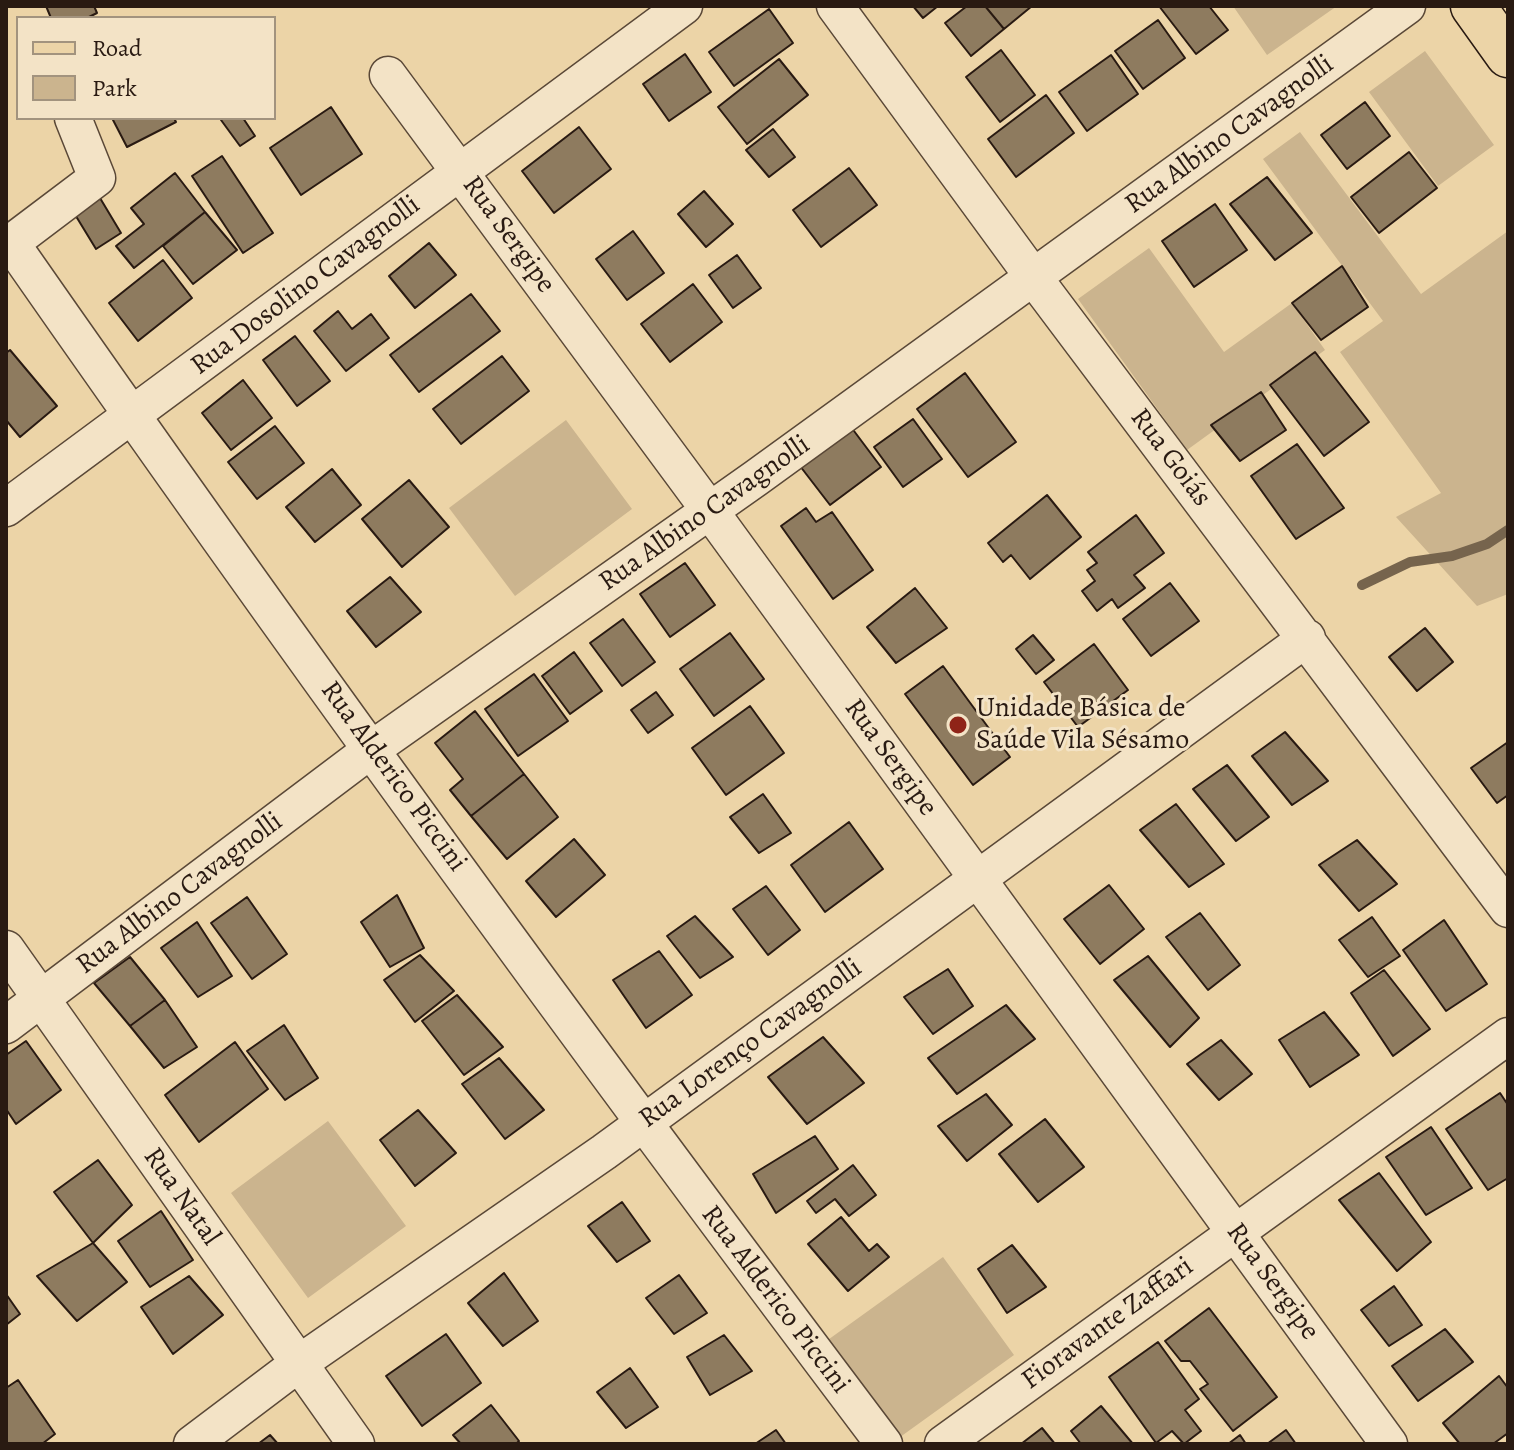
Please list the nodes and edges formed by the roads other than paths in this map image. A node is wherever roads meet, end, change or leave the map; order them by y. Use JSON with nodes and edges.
{"nodes":[{"id":1,"x":684,"y":6,"type":"edge"},
{"id":2,"x":835,"y":6,"type":"edge"},
{"id":3,"x":1407,"y":6,"type":"edge"},
{"id":4,"x":1473,"y":6,"type":"edge"},
{"id":5,"x":1508,"y":55,"type":"edge"},
{"id":6,"x":388,"y":75,"type":"dead end"},
{"id":7,"x":74,"y":120,"type":"edge"},
{"id":8,"x":461,"y":170,"type":"junction"},
{"id":9,"x":1034,"y":278,"type":"junction"},
{"id":10,"x":132,"y":417,"type":"junction"},
{"id":11,"x":6,"y":508,"type":"edge"},
{"id":12,"x":710,"y":511,"type":"junction"},
{"id":13,"x":1307,"y":638,"type":"junction"},
{"id":14,"x":372,"y":749,"type":"junction"},
{"id":15,"x":977,"y":877,"type":"junction"},
{"id":16,"x":1508,"y":909,"type":"edge"},
{"id":17,"x":6,"y":949,"type":"edge"},
{"id":18,"x":41,"y":999,"type":"junction"},
{"id":19,"x":6,"y":1025,"type":"edge"},
{"id":20,"x":1508,"y":1036,"type":"edge"},
{"id":21,"x":643,"y":1124,"type":"junction"},
{"id":22,"x":1235,"y":1231,"type":"junction"},
{"id":23,"x":298,"y":1364,"type":"junction"},
{"id":24,"x":192,"y":1444,"type":"edge"},
{"id":25,"x":356,"y":1444,"type":"edge"},
{"id":26,"x":884,"y":1444,"type":"edge"},
{"id":27,"x":943,"y":1444,"type":"edge"},
{"id":28,"x":1389,"y":1444,"type":"edge"}],
"edges":[{"from":1,"to":8,"type":"street","name":"Rua Dosolino Cavagnolli"},
{"from":2,"to":9,"type":"street","name":"Rua Goiás"},
{"from":3,"to":9,"type":"street","name":"Rua Albino Cavagnolli"},
{"from":4,"to":5,"type":"main road"},
{"from":6,"to":8,"type":"street","name":"Rua Sergipe"},
{"from":7,"to":10,"type":"street","name":"Rua Alderico Piccini"},
{"from":8,"to":10,"type":"street","name":"Rua Dosolino Cavagnolli"},
{"from":8,"to":12,"type":"street","name":"Rua Sergipe"},
{"from":9,"to":12,"type":"street","name":"Rua Albino Cavagnolli"},
{"from":9,"to":13,"type":"street","name":"Rua Goiás"},
{"from":10,"to":11,"type":"street","name":"Rua Dosolino Cavagnolli"},
{"from":10,"to":14,"type":"street","name":"Rua Alderico Piccini"},
{"from":12,"to":14,"type":"street","name":"Rua Albino Cavagnolli"},
{"from":12,"to":15,"type":"street","name":"Rua Sergipe"},
{"from":13,"to":15,"type":"street","name":"Rua Lorenço Cavagnolli"},
{"from":13,"to":16,"type":"street","name":"Rua Goiás"},
{"from":14,"to":18,"type":"street","name":"Rua Albino Cavagnolli"},
{"from":14,"to":21,"type":"street","name":"Rua Alderico Piccini"},
{"from":15,"to":21,"type":"street","name":"Rua Lorenço Cavagnolli"},
{"from":15,"to":22,"type":"street","name":"Rua Sergipe"},
{"from":17,"to":18,"type":"street","name":"Rua Natal"},
{"from":18,"to":19,"type":"street","name":"Rua Albino Cavagnolli"},
{"from":18,"to":23,"type":"street","name":"Rua Natal"},
{"from":20,"to":22,"type":"street","name":"Fioravante Zaffari"},
{"from":21,"to":23,"type":"street","name":"Rua Lorenço Cavagnolli"},
{"from":21,"to":26,"type":"street","name":"Rua Alderico Piccini"},
{"from":22,"to":27,"type":"street","name":"Fioravante Zaffari"},
{"from":22,"to":28,"type":"street","name":"Rua Sergipe"},
{"from":23,"to":24,"type":"street","name":"Rua Lorenço Cavagnolli"},
{"from":23,"to":25,"type":"street","name":"Rua Natal"}]}
